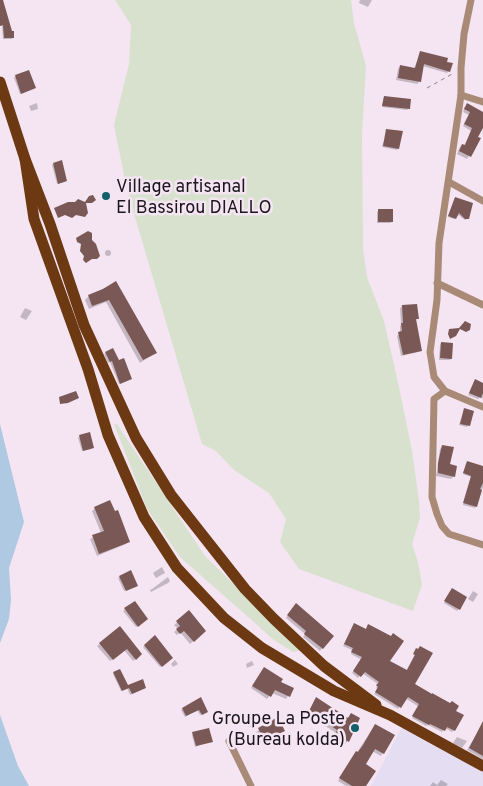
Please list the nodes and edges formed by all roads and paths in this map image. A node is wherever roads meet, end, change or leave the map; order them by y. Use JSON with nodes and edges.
{"nodes":[{"id":1,"x":471,"y":0,"type":"edge"},
{"id":2,"x":461,"y":68,"type":"junction"},
{"id":3,"x":0,"y":82,"type":"edge"},
{"id":4,"x":427,"y":88,"type":"dead end"},
{"id":5,"x":461,"y":95,"type":"junction"},
{"id":6,"x":483,"y":102,"type":"edge"},
{"id":7,"x":25,"y":159,"type":"junction"},
{"id":8,"x":449,"y":182,"type":"junction"},
{"id":9,"x":483,"y":201,"type":"edge"},
{"id":10,"x":437,"y":283,"type":"junction"},
{"id":11,"x":483,"y":305,"type":"edge"},
{"id":12,"x":445,"y":391,"type":"junction"},
{"id":13,"x":483,"y":407,"type":"edge"},
{"id":14,"x":483,"y":545,"type":"edge"},
{"id":15,"x":390,"y":716,"type":"junction"},
{"id":16,"x":229,"y":741,"type":"dead end"},
{"id":17,"x":483,"y":766,"type":"edge"},
{"id":18,"x":251,"y":786,"type":"edge"}],
"edges":[{"from":1,"to":2,"type":"street"},
{"from":2,"to":4,"type":"path"},
{"from":2,"to":5,"type":"street"},
{"from":3,"to":7,"type":"main road"},
{"from":5,"to":6,"type":"street"},
{"from":5,"to":8,"type":"street"},
{"from":7,"to":15,"type":"main road"},
{"from":7,"to":15,"type":"main road"},
{"from":8,"to":9,"type":"street"},
{"from":8,"to":10,"type":"street"},
{"from":10,"to":11,"type":"street"},
{"from":10,"to":12,"type":"street"},
{"from":12,"to":13,"type":"street"},
{"from":12,"to":14,"type":"street"},
{"from":15,"to":17,"type":"main road"},
{"from":16,"to":18,"type":"street"}]}
